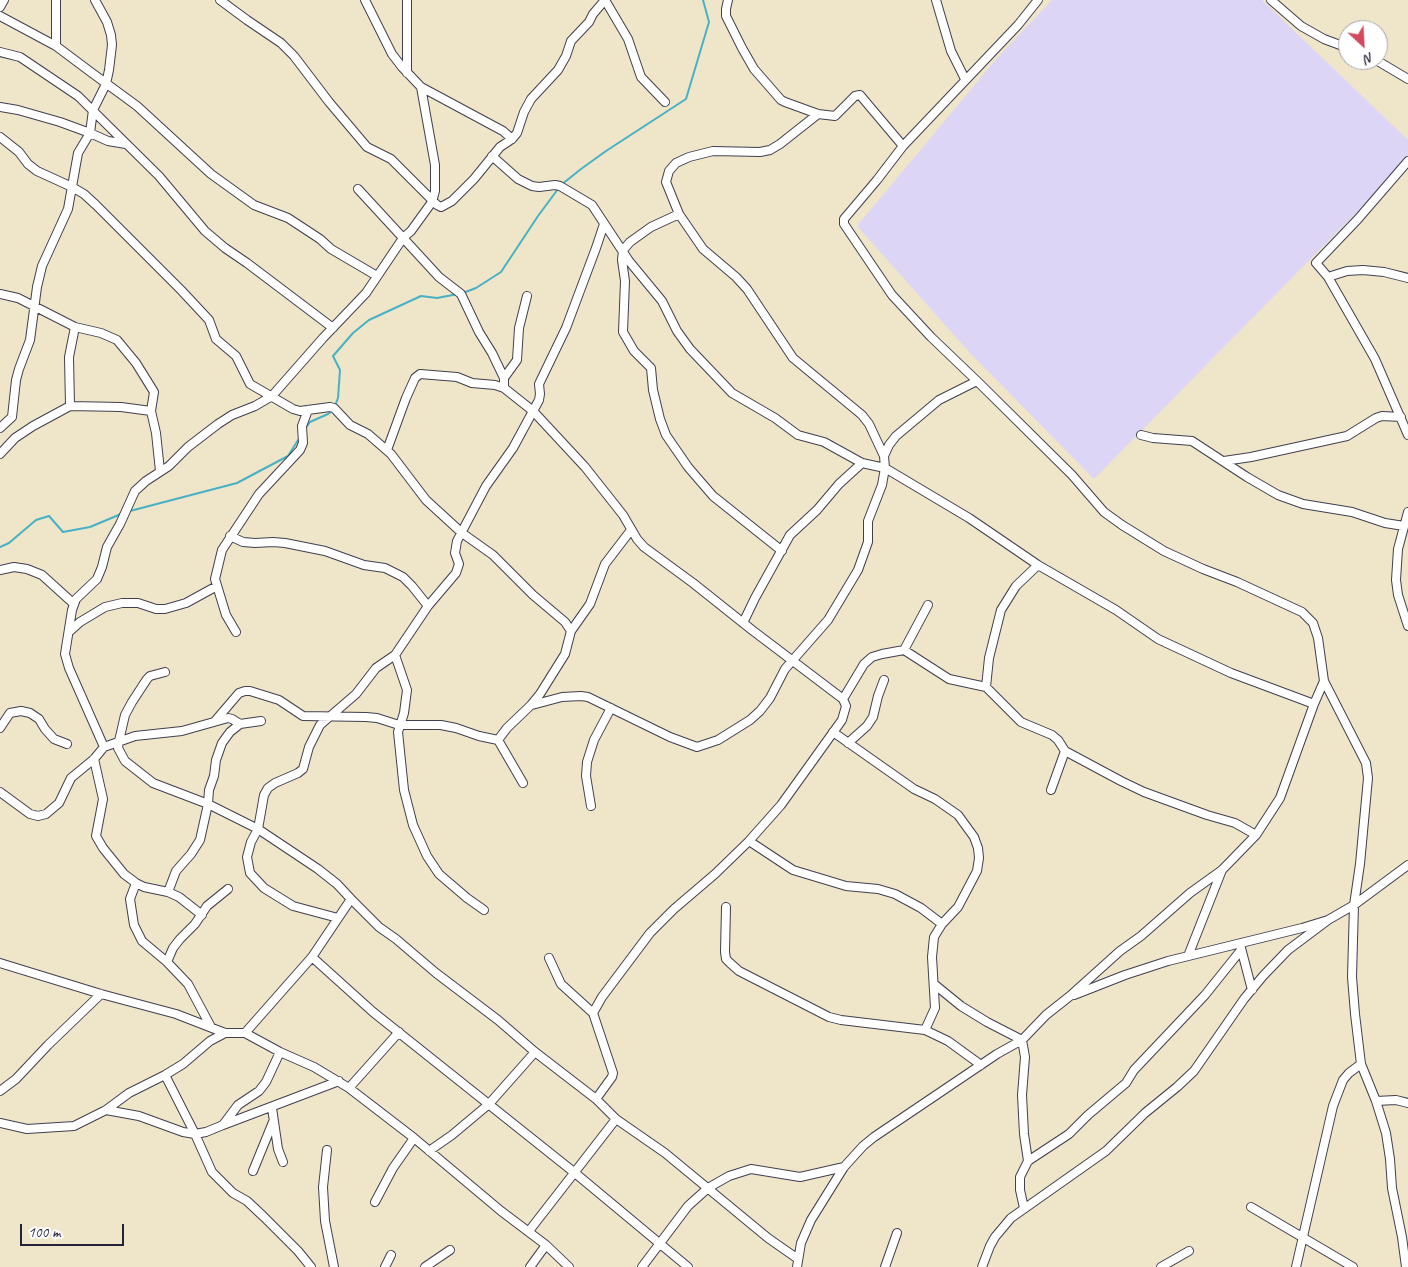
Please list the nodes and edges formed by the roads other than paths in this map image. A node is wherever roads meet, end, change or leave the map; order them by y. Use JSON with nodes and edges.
{"nodes":[{"id":1,"x":56,"y":0,"type":"edge"},
{"id":2,"x":95,"y":0,"type":"edge"},
{"id":3,"x":220,"y":0,"type":"edge"},
{"id":4,"x":365,"y":0,"type":"edge"},
{"id":5,"x":407,"y":0,"type":"edge"},
{"id":6,"x":728,"y":0,"type":"edge"},
{"id":7,"x":936,"y":0,"type":"edge"},
{"id":8,"x":1038,"y":0,"type":"edge"},
{"id":9,"x":1271,"y":0,"type":"edge"},
{"id":10,"x":0,"y":16,"type":"edge"},
{"id":11,"x":1338,"y":44,"type":"edge"},
{"id":12,"x":56,"y":46,"type":"junction"},
{"id":13,"x":0,"y":52,"type":"edge"},
{"id":14,"x":1388,"y":67,"type":"edge"},
{"id":15,"x":407,"y":73,"type":"junction"},
{"id":16,"x":965,"y":79,"type":"junction"},
{"id":17,"x":1408,"y":79,"type":"edge"},
{"id":18,"x":106,"y":84,"type":"junction"},
{"id":19,"x":421,"y":86,"type":"junction"},
{"id":20,"x":665,"y":102,"type":"dead end"},
{"id":21,"x":0,"y":107,"type":"edge"},
{"id":22,"x":94,"y":110,"type":"junction"},
{"id":23,"x":818,"y":114,"type":"junction"},
{"id":24,"x":90,"y":133,"type":"junction"},
{"id":25,"x":0,"y":137,"type":"edge"},
{"id":26,"x":512,"y":139,"type":"junction"},
{"id":27,"x":126,"y":144,"type":"junction"},
{"id":28,"x":904,"y":146,"type":"junction"},
{"id":29,"x":492,"y":156,"type":"junction"},
{"id":30,"x":1408,"y":161,"type":"edge"},
{"id":31,"x":72,"y":187,"type":"junction"},
{"id":32,"x":358,"y":189,"type":"dead end"},
{"id":33,"x":432,"y":202,"type":"junction"},
{"id":34,"x":679,"y":214,"type":"junction"},
{"id":35,"x":604,"y":224,"type":"junction"},
{"id":36,"x":403,"y":238,"type":"junction"},
{"id":37,"x":623,"y":250,"type":"junction"},
{"id":38,"x":377,"y":276,"type":"junction"},
{"id":39,"x":1328,"y":277,"type":"junction"},
{"id":40,"x":1408,"y":278,"type":"edge"},
{"id":41,"x":0,"y":294,"type":"edge"},
{"id":42,"x":527,"y":296,"type":"dead end"},
{"id":43,"x":35,"y":306,"type":"junction"},
{"id":44,"x":75,"y":327,"type":"junction"},
{"id":45,"x":332,"y":328,"type":"junction"},
{"id":46,"x":504,"y":378,"type":"junction"},
{"id":47,"x":977,"y":381,"type":"junction"},
{"id":48,"x":504,"y":388,"type":"junction"},
{"id":49,"x":272,"y":396,"type":"junction"},
{"id":50,"x":70,"y":406,"type":"junction"},
{"id":51,"x":308,"y":410,"type":"junction"},
{"id":52,"x":152,"y":411,"type":"junction"},
{"id":53,"x":533,"y":411,"type":"junction"},
{"id":54,"x":1401,"y":417,"type":"junction"},
{"id":55,"x":0,"y":428,"type":"edge"},
{"id":56,"x":1141,"y":435,"type":"dead end"},
{"id":57,"x":1408,"y":435,"type":"edge"},
{"id":58,"x":387,"y":450,"type":"junction"},
{"id":59,"x":0,"y":454,"type":"edge"},
{"id":60,"x":884,"y":456,"type":"junction"},
{"id":61,"x":1224,"y":461,"type":"junction"},
{"id":62,"x":862,"y":463,"type":"junction"},
{"id":63,"x":885,"y":468,"type":"junction"},
{"id":64,"x":160,"y":471,"type":"junction"},
{"id":65,"x":1408,"y":512,"type":"edge"},
{"id":66,"x":1404,"y":526,"type":"junction"},
{"id":67,"x":631,"y":530,"type":"junction"},
{"id":68,"x":462,"y":533,"type":"junction"},
{"id":69,"x":230,"y":536,"type":"junction"},
{"id":70,"x":782,"y":551,"type":"junction"},
{"id":71,"x":1038,"y":565,"type":"junction"},
{"id":72,"x":0,"y":570,"type":"edge"},
{"id":73,"x":217,"y":586,"type":"junction"},
{"id":74,"x":74,"y":604,"type":"junction"},
{"id":75,"x":928,"y":605,"type":"dead end"},
{"id":76,"x":428,"y":606,"type":"junction"},
{"id":77,"x":743,"y":623,"type":"junction"},
{"id":78,"x":1408,"y":626,"type":"edge"},
{"id":79,"x":70,"y":630,"type":"junction"},
{"id":80,"x":571,"y":630,"type":"junction"},
{"id":81,"x":236,"y":632,"type":"dead end"},
{"id":82,"x":904,"y":650,"type":"junction"},
{"id":83,"x":395,"y":655,"type":"junction"},
{"id":84,"x":793,"y":660,"type":"junction"},
{"id":85,"x":166,"y":672,"type":"dead end"},
{"id":86,"x":884,"y":680,"type":"dead end"},
{"id":87,"x":1324,"y":681,"type":"junction"},
{"id":88,"x":986,"y":687,"type":"junction"},
{"id":89,"x":843,"y":699,"type":"junction"},
{"id":90,"x":1314,"y":704,"type":"junction"},
{"id":91,"x":531,"y":705,"type":"junction"},
{"id":92,"x":611,"y":708,"type":"junction"},
{"id":93,"x":330,"y":718,"type":"junction"},
{"id":94,"x":215,"y":721,"type":"junction"},
{"id":95,"x":261,"y":721,"type":"dead end"},
{"id":96,"x":240,"y":724,"type":"junction"},
{"id":97,"x":399,"y":725,"type":"junction"},
{"id":98,"x":0,"y":728,"type":"edge"},
{"id":99,"x":834,"y":732,"type":"junction"},
{"id":100,"x":498,"y":740,"type":"junction"},
{"id":101,"x":119,"y":741,"type":"junction"},
{"id":102,"x":848,"y":742,"type":"junction"},
{"id":103,"x":67,"y":744,"type":"dead end"},
{"id":104,"x":104,"y":747,"type":"junction"},
{"id":105,"x":1065,"y":750,"type":"junction"},
{"id":106,"x":94,"y":759,"type":"junction"},
{"id":107,"x":523,"y":783,"type":"dead end"},
{"id":108,"x":1051,"y":790,"type":"dead end"},
{"id":109,"x":0,"y":792,"type":"edge"},
{"id":110,"x":208,"y":804,"type":"junction"},
{"id":111,"x":591,"y":806,"type":"dead end"},
{"id":112,"x":258,"y":829,"type":"junction"},
{"id":113,"x":1256,"y":834,"type":"junction"},
{"id":114,"x":749,"y":842,"type":"junction"},
{"id":115,"x":1408,"y":865,"type":"edge"},
{"id":116,"x":1222,"y":870,"type":"junction"},
{"id":117,"x":136,"y":883,"type":"junction"},
{"id":118,"x":228,"y":889,"type":"dead end"},
{"id":119,"x":168,"y":892,"type":"junction"},
{"id":120,"x":351,"y":898,"type":"junction"},
{"id":121,"x":1354,"y":904,"type":"junction"},
{"id":122,"x":726,"y":907,"type":"dead end"},
{"id":123,"x":484,"y":910,"type":"dead end"},
{"id":124,"x":202,"y":915,"type":"junction"},
{"id":125,"x":338,"y":918,"type":"junction"},
{"id":126,"x":1328,"y":920,"type":"junction"},
{"id":127,"x":942,"y":924,"type":"junction"},
{"id":128,"x":1240,"y":947,"type":"junction"},
{"id":129,"x":1188,"y":956,"type":"junction"},
{"id":130,"x":312,"y":957,"type":"junction"},
{"id":131,"x":549,"y":958,"type":"dead end"},
{"id":132,"x":167,"y":962,"type":"junction"},
{"id":133,"x":0,"y":963,"type":"edge"},
{"id":134,"x":934,"y":984,"type":"junction"},
{"id":135,"x":1252,"y":990,"type":"junction"},
{"id":136,"x":101,"y":994,"type":"junction"},
{"id":137,"x":1070,"y":996,"type":"junction"},
{"id":138,"x":593,"y":1013,"type":"junction"},
{"id":139,"x":211,"y":1027,"type":"junction"},
{"id":140,"x":925,"y":1030,"type":"junction"},
{"id":141,"x":225,"y":1032,"type":"junction"},
{"id":142,"x":399,"y":1032,"type":"junction"},
{"id":143,"x":245,"y":1033,"type":"junction"},
{"id":144,"x":1022,"y":1040,"type":"junction"},
{"id":145,"x":280,"y":1052,"type":"junction"},
{"id":146,"x":535,"y":1052,"type":"junction"},
{"id":147,"x":1361,"y":1064,"type":"junction"},
{"id":148,"x":981,"y":1065,"type":"junction"},
{"id":149,"x":165,"y":1075,"type":"junction"},
{"id":150,"x":339,"y":1081,"type":"junction"},
{"id":151,"x":349,"y":1088,"type":"junction"},
{"id":152,"x":0,"y":1091,"type":"edge"},
{"id":153,"x":596,"y":1100,"type":"junction"},
{"id":154,"x":1376,"y":1101,"type":"junction"},
{"id":155,"x":1408,"y":1103,"type":"edge"},
{"id":156,"x":489,"y":1104,"type":"junction"},
{"id":157,"x":272,"y":1108,"type":"junction"},
{"id":158,"x":106,"y":1110,"type":"junction"},
{"id":159,"x":616,"y":1119,"type":"junction"},
{"id":160,"x":274,"y":1121,"type":"junction"},
{"id":161,"x":0,"y":1123,"type":"edge"},
{"id":162,"x":223,"y":1125,"type":"junction"},
{"id":163,"x":195,"y":1134,"type":"junction"},
{"id":164,"x":414,"y":1138,"type":"junction"},
{"id":165,"x":327,"y":1150,"type":"dead end"},
{"id":166,"x":429,"y":1151,"type":"junction"},
{"id":167,"x":1028,"y":1161,"type":"junction"},
{"id":168,"x":283,"y":1162,"type":"dead end"},
{"id":169,"x":844,"y":1167,"type":"junction"},
{"id":170,"x":253,"y":1171,"type":"dead end"},
{"id":171,"x":575,"y":1173,"type":"junction"},
{"id":172,"x":708,"y":1188,"type":"junction"},
{"id":173,"x":375,"y":1202,"type":"dead end"},
{"id":174,"x":1251,"y":1207,"type":"dead end"},
{"id":175,"x":1024,"y":1208,"type":"junction"},
{"id":176,"x":529,"y":1231,"type":"junction"},
{"id":177,"x":897,"y":1233,"type":"dead end"},
{"id":178,"x":1302,"y":1239,"type":"junction"},
{"id":179,"x":660,"y":1244,"type":"junction"},
{"id":180,"x":546,"y":1245,"type":"junction"},
{"id":181,"x":450,"y":1250,"type":"dead end"},
{"id":182,"x":1189,"y":1251,"type":"dead end"},
{"id":183,"x":391,"y":1255,"type":"dead end"},
{"id":184,"x":797,"y":1263,"type":"edge"},
{"id":185,"x":311,"y":1267,"type":"edge"},
{"id":186,"x":334,"y":1267,"type":"edge"},
{"id":187,"x":385,"y":1267,"type":"edge"},
{"id":188,"x":425,"y":1267,"type":"edge"},
{"id":189,"x":530,"y":1267,"type":"edge"},
{"id":190,"x":569,"y":1267,"type":"edge"},
{"id":191,"x":642,"y":1267,"type":"edge"},
{"id":192,"x":688,"y":1267,"type":"edge"},
{"id":193,"x":885,"y":1267,"type":"edge"},
{"id":194,"x":982,"y":1267,"type":"edge"},
{"id":195,"x":1162,"y":1267,"type":"edge"},
{"id":196,"x":1296,"y":1267,"type":"edge"},
{"id":197,"x":1353,"y":1267,"type":"edge"},
{"id":198,"x":1406,"y":1267,"type":"edge"}],
"edges":[{"from":1,"to":12,"type":"street"},
{"from":2,"to":18,"type":"street"},
{"from":3,"to":33,"type":"street"},
{"from":4,"to":15,"type":"street"},
{"from":5,"to":15,"type":"street"},
{"from":6,"to":23,"type":"street"},
{"from":7,"to":16,"type":"street"},
{"from":8,"to":16,"type":"street"},
{"from":9,"to":11,"type":"street"},
{"from":10,"to":12,"type":"street"},
{"from":12,"to":18,"type":"street"},
{"from":13,"to":22,"type":"street"},
{"from":14,"to":17,"type":"street"},
{"from":15,"to":19,"type":"street"},
{"from":16,"to":28,"type":"street"},
{"from":18,"to":22,"type":"street"},
{"from":18,"to":38,"type":"street"},
{"from":19,"to":26,"type":"street"},
{"from":19,"to":33,"type":"street"},
{"from":20,"to":26,"type":"street"},
{"from":21,"to":24,"type":"street"},
{"from":22,"to":24,"type":"street"},
{"from":22,"to":27,"type":"street"},
{"from":23,"to":28,"type":"street"},
{"from":23,"to":34,"type":"street"},
{"from":24,"to":27,"type":"street"},
{"from":24,"to":31,"type":"street"},
{"from":25,"to":31,"type":"street"},
{"from":26,"to":29,"type":"street"},
{"from":27,"to":45,"type":"street"},
{"from":28,"to":47,"type":"street"},
{"from":29,"to":33,"type":"street"},
{"from":29,"to":35,"type":"street"},
{"from":30,"to":39,"type":"street"},
{"from":31,"to":43,"type":"street"},
{"from":31,"to":49,"type":"street"},
{"from":32,"to":36,"type":"street"},
{"from":33,"to":36,"type":"street"},
{"from":34,"to":37,"type":"street"},
{"from":34,"to":60,"type":"street"},
{"from":35,"to":37,"type":"street"},
{"from":35,"to":53,"type":"street"},
{"from":36,"to":38,"type":"street"},
{"from":36,"to":46,"type":"street"},
{"from":37,"to":62,"type":"street"},
{"from":37,"to":70,"type":"street"},
{"from":38,"to":45,"type":"street"},
{"from":39,"to":40,"type":"street"},
{"from":39,"to":54,"type":"street"},
{"from":41,"to":43,"type":"street"},
{"from":42,"to":46,"type":"street"},
{"from":43,"to":44,"type":"street"},
{"from":43,"to":55,"type":"street"},
{"from":44,"to":50,"type":"street"},
{"from":44,"to":52,"type":"street"},
{"from":45,"to":49,"type":"street"},
{"from":46,"to":48,"type":"street"},
{"from":47,"to":60,"type":"street"},
{"from":47,"to":87,"type":"street"},
{"from":48,"to":53,"type":"street"},
{"from":48,"to":58,"type":"street"},
{"from":49,"to":51,"type":"street"},
{"from":49,"to":64,"type":"street"},
{"from":50,"to":52,"type":"street"},
{"from":50,"to":59,"type":"street"},
{"from":51,"to":58,"type":"street"},
{"from":51,"to":69,"type":"street"},
{"from":52,"to":64,"type":"street"},
{"from":53,"to":67,"type":"street"},
{"from":53,"to":68,"type":"street"},
{"from":54,"to":57,"type":"street"},
{"from":54,"to":61,"type":"street"},
{"from":56,"to":61,"type":"street"},
{"from":58,"to":68,"type":"street"},
{"from":60,"to":63,"type":"street"},
{"from":61,"to":66,"type":"street"},
{"from":62,"to":63,"type":"street"},
{"from":62,"to":70,"type":"street"},
{"from":63,"to":71,"type":"street"},
{"from":63,"to":84,"type":"street"},
{"from":64,"to":74,"type":"street"},
{"from":65,"to":66,"type":"street"},
{"from":66,"to":78,"type":"street"},
{"from":67,"to":77,"type":"street"},
{"from":67,"to":80,"type":"street"},
{"from":68,"to":76,"type":"street"},
{"from":68,"to":80,"type":"street"},
{"from":69,"to":73,"type":"street"},
{"from":69,"to":76,"type":"street"},
{"from":70,"to":77,"type":"street"},
{"from":71,"to":88,"type":"street"},
{"from":71,"to":90,"type":"street"},
{"from":72,"to":74,"type":"street"},
{"from":73,"to":79,"type":"street"},
{"from":73,"to":81,"type":"street"},
{"from":74,"to":79,"type":"street"},
{"from":75,"to":82,"type":"street"},
{"from":76,"to":83,"type":"street"},
{"from":77,"to":84,"type":"street"},
{"from":79,"to":104,"type":"street"},
{"from":80,"to":91,"type":"street"},
{"from":82,"to":88,"type":"street"},
{"from":82,"to":89,"type":"street"},
{"from":83,"to":93,"type":"street"},
{"from":83,"to":97,"type":"street"},
{"from":84,"to":89,"type":"street"},
{"from":84,"to":92,"type":"street"},
{"from":85,"to":101,"type":"street"},
{"from":86,"to":102,"type":"street"},
{"from":87,"to":90,"type":"street"},
{"from":87,"to":121,"type":"street"},
{"from":88,"to":105,"type":"street"},
{"from":89,"to":99,"type":"street"},
{"from":90,"to":113,"type":"street"},
{"from":91,"to":92,"type":"street"},
{"from":91,"to":100,"type":"street"},
{"from":92,"to":111,"type":"street"},
{"from":93,"to":94,"type":"street"},
{"from":93,"to":97,"type":"street"},
{"from":93,"to":112,"type":"street"},
{"from":94,"to":96,"type":"street"},
{"from":94,"to":101,"type":"street"},
{"from":95,"to":96,"type":"street"},
{"from":96,"to":110,"type":"street"},
{"from":97,"to":100,"type":"street"},
{"from":97,"to":123,"type":"street"},
{"from":98,"to":103,"type":"street"},
{"from":99,"to":102,"type":"street"},
{"from":99,"to":114,"type":"street"},
{"from":100,"to":107,"type":"street"},
{"from":101,"to":104,"type":"street"},
{"from":101,"to":110,"type":"street"},
{"from":102,"to":127,"type":"street"},
{"from":104,"to":106,"type":"street"},
{"from":105,"to":108,"type":"street"},
{"from":105,"to":113,"type":"street"},
{"from":106,"to":109,"type":"street"},
{"from":106,"to":117,"type":"street"},
{"from":110,"to":112,"type":"street"},
{"from":110,"to":119,"type":"street"},
{"from":112,"to":120,"type":"street"},
{"from":112,"to":125,"type":"street"},
{"from":113,"to":116,"type":"street"},
{"from":114,"to":127,"type":"street"},
{"from":114,"to":138,"type":"street"},
{"from":115,"to":121,"type":"street"},
{"from":116,"to":129,"type":"street"},
{"from":116,"to":137,"type":"street"},
{"from":117,"to":119,"type":"street"},
{"from":117,"to":132,"type":"street"},
{"from":118,"to":124,"type":"street"},
{"from":119,"to":124,"type":"street"},
{"from":120,"to":125,"type":"street"},
{"from":120,"to":146,"type":"street"},
{"from":121,"to":126,"type":"street"},
{"from":121,"to":147,"type":"street"},
{"from":122,"to":140,"type":"street"},
{"from":124,"to":132,"type":"street"},
{"from":125,"to":130,"type":"street"},
{"from":126,"to":128,"type":"street"},
{"from":126,"to":135,"type":"street"},
{"from":127,"to":134,"type":"street"},
{"from":128,"to":129,"type":"street"},
{"from":128,"to":135,"type":"street"},
{"from":128,"to":167,"type":"street"},
{"from":129,"to":137,"type":"street"},
{"from":130,"to":142,"type":"street"},
{"from":130,"to":143,"type":"street"},
{"from":131,"to":138,"type":"street"},
{"from":132,"to":139,"type":"street"},
{"from":133,"to":136,"type":"street"},
{"from":134,"to":140,"type":"street"},
{"from":134,"to":144,"type":"street"},
{"from":135,"to":175,"type":"street"},
{"from":136,"to":139,"type":"street"},
{"from":136,"to":152,"type":"street"},
{"from":137,"to":144,"type":"street"},
{"from":138,"to":153,"type":"street"},
{"from":139,"to":141,"type":"street"},
{"from":140,"to":148,"type":"street"},
{"from":141,"to":143,"type":"street"},
{"from":141,"to":149,"type":"street"},
{"from":142,"to":151,"type":"street"},
{"from":142,"to":156,"type":"street"},
{"from":143,"to":145,"type":"street"},
{"from":144,"to":148,"type":"street"},
{"from":144,"to":167,"type":"street"},
{"from":145,"to":150,"type":"street"},
{"from":145,"to":162,"type":"street"},
{"from":146,"to":153,"type":"street"},
{"from":146,"to":156,"type":"street"},
{"from":147,"to":154,"type":"street"},
{"from":147,"to":178,"type":"street"},
{"from":148,"to":169,"type":"street"},
{"from":149,"to":158,"type":"street"},
{"from":149,"to":163,"type":"street"},
{"from":150,"to":151,"type":"street"},
{"from":150,"to":157,"type":"street"},
{"from":151,"to":164,"type":"street"},
{"from":153,"to":159,"type":"street"},
{"from":154,"to":155,"type":"street"},
{"from":154,"to":198,"type":"street"},
{"from":156,"to":166,"type":"street"},
{"from":156,"to":171,"type":"street"},
{"from":157,"to":160,"type":"street"},
{"from":157,"to":162,"type":"street"},
{"from":158,"to":161,"type":"street"},
{"from":158,"to":163,"type":"street"},
{"from":159,"to":171,"type":"street"},
{"from":159,"to":172,"type":"street"},
{"from":160,"to":168,"type":"street"},
{"from":160,"to":170,"type":"street"},
{"from":162,"to":163,"type":"street"},
{"from":163,"to":185,"type":"street"},
{"from":164,"to":166,"type":"street"},
{"from":164,"to":173,"type":"street"},
{"from":165,"to":186,"type":"street"},
{"from":166,"to":176,"type":"street"},
{"from":167,"to":175,"type":"street"},
{"from":169,"to":172,"type":"street"},
{"from":169,"to":184,"type":"street"},
{"from":171,"to":176,"type":"street"},
{"from":171,"to":179,"type":"street"},
{"from":172,"to":179,"type":"street"},
{"from":172,"to":184,"type":"street"},
{"from":174,"to":178,"type":"street"},
{"from":175,"to":194,"type":"street"},
{"from":176,"to":180,"type":"street"},
{"from":177,"to":193,"type":"street"},
{"from":178,"to":196,"type":"street"},
{"from":178,"to":197,"type":"street"},
{"from":179,"to":191,"type":"street"},
{"from":179,"to":192,"type":"street"},
{"from":180,"to":189,"type":"street"},
{"from":180,"to":190,"type":"street"},
{"from":181,"to":188,"type":"street"},
{"from":182,"to":195,"type":"street"},
{"from":183,"to":187,"type":"street"}]}
